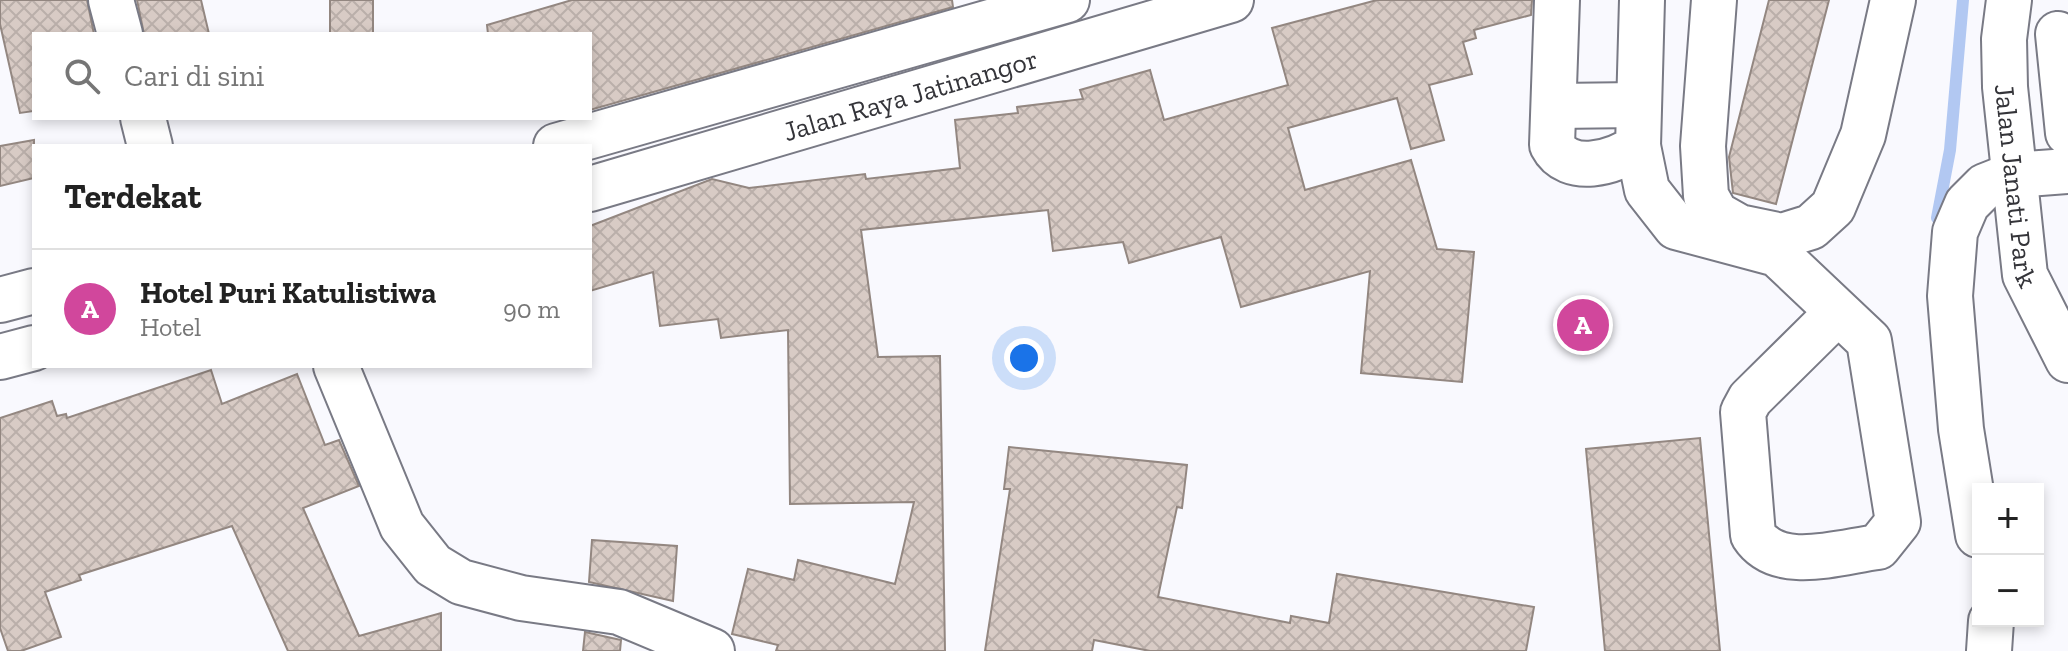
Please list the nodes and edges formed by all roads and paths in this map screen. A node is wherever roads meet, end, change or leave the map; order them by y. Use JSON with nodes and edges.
{"nodes":[{"id":1,"x":111,"y":0,"type":"edge"},
{"id":2,"x":1067,"y":0,"type":"edge"},
{"id":3,"x":1231,"y":0,"type":"edge"},
{"id":4,"x":1557,"y":0,"type":"edge"},
{"id":5,"x":1642,"y":0,"type":"edge"},
{"id":6,"x":1714,"y":0,"type":"edge"},
{"id":7,"x":1893,"y":0,"type":"edge"},
{"id":8,"x":978,"y":13,"type":"edge"},
{"id":9,"x":2006,"y":20,"type":"edge"},
{"id":10,"x":119,"y":32,"type":"edge"},
{"id":11,"x":2063,"y":33,"type":"edge"},
{"id":12,"x":1555,"y":106,"type":"junction"},
{"id":13,"x":144,"y":120,"type":"edge"},
{"id":14,"x":1638,"y":125,"type":"junction"},
{"id":15,"x":2068,"y":133,"type":"edge"},
{"id":16,"x":150,"y":144,"type":"edge"},
{"id":17,"x":562,"y":144,"type":"edge"},
{"id":18,"x":2068,"y":171,"type":"edge"},
{"id":19,"x":2013,"y":175,"type":"junction"},
{"id":20,"x":592,"y":188,"type":"edge"},
{"id":21,"x":32,"y":292,"type":"edge"},
{"id":22,"x":0,"y":300,"type":"edge"},
{"id":23,"x":1838,"y":312,"type":"junction"},
{"id":24,"x":32,"y":349,"type":"edge"},
{"id":25,"x":0,"y":357,"type":"edge"},
{"id":26,"x":2068,"y":360,"type":"edge"},
{"id":27,"x":337,"y":368,"type":"edge"},
{"id":28,"x":1972,"y":498,"type":"edge"},
{"id":29,"x":1991,"y":627,"type":"edge"},
{"id":30,"x":699,"y":649,"type":"edge"},
{"id":31,"x":1989,"y":651,"type":"edge"}],
"edges":[{"from":1,"to":10,"type":"main road"},
{"from":2,"to":8,"type":"main road","name":"Jalan Raya Jatinangor"},
{"from":3,"to":20,"type":"main road","name":"Jalan Raya Jatinangor"},
{"from":4,"to":12,"type":"main road"},
{"from":5,"to":14,"type":"main road"},
{"from":6,"to":7,"type":"main road"},
{"from":8,"to":17,"type":"main road","name":"Jalan Raya Jatinangor"},
{"from":9,"to":11,"type":"main road"},
{"from":9,"to":19,"type":"main road","name":"Jalan Janati Park"},
{"from":11,"to":15,"type":"main road"},
{"from":12,"to":14,"type":"main road"},
{"from":12,"to":14,"type":"main road"},
{"from":13,"to":16,"type":"main road"},
{"from":14,"to":23,"type":"main road"},
{"from":18,"to":19,"type":"main road"},
{"from":19,"to":26,"type":"main road","name":"Jalan Janati Park"},
{"from":19,"to":28,"type":"main road"},
{"from":21,"to":22,"type":"main road"},
{"from":23,"to":23,"type":"main road"},
{"from":24,"to":25,"type":"main road"},
{"from":27,"to":30,"type":"main road"},
{"from":29,"to":31,"type":"main road"}]}
